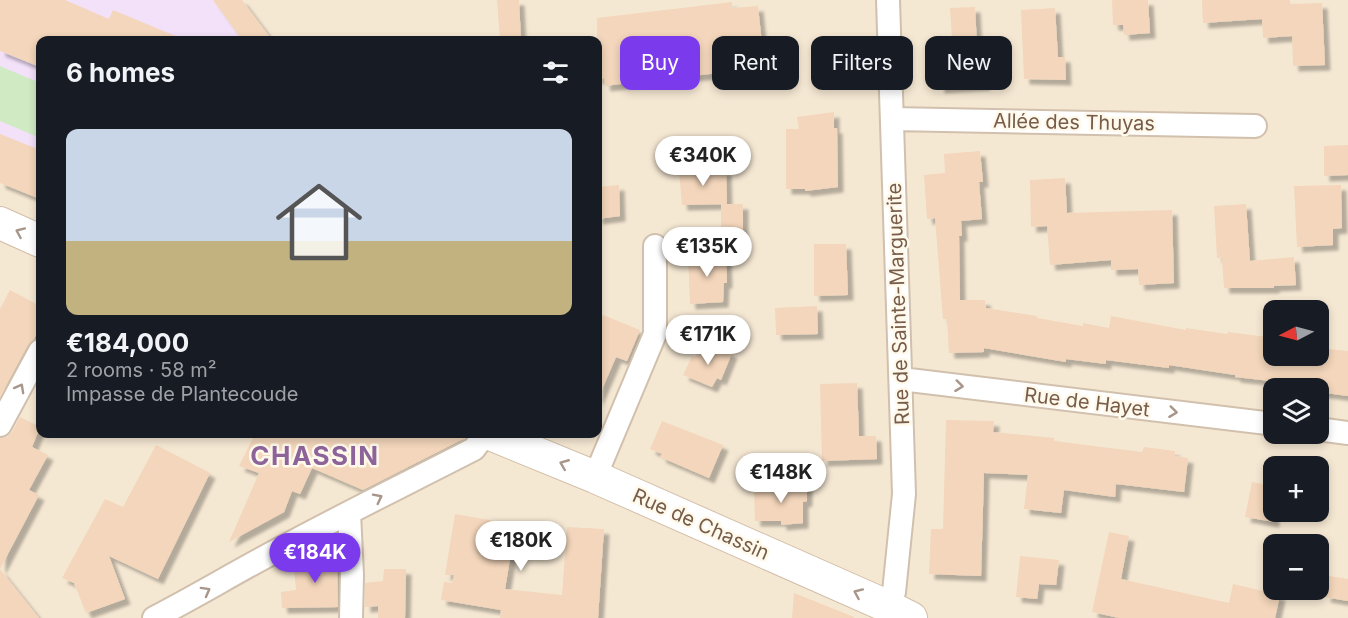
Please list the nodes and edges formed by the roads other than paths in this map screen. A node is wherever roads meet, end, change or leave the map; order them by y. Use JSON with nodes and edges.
{"nodes":[{"id":1,"x":888,"y":0,"type":"edge"},
{"id":2,"x":892,"y":119,"type":"junction"},
{"id":3,"x":1255,"y":126,"type":"dead end"},
{"id":4,"x":0,"y":223,"type":"edge"},
{"id":5,"x":36,"y":239,"type":"edge"},
{"id":6,"x":655,"y":246,"type":"dead end"},
{"id":7,"x":36,"y":358,"type":"edge"},
{"id":8,"x":901,"y":379,"type":"junction"},
{"id":9,"x":1263,"y":423,"type":"edge"},
{"id":10,"x":0,"y":425,"type":"edge"},
{"id":11,"x":1329,"y":430,"type":"edge"},
{"id":12,"x":1348,"y":433,"type":"edge"},
{"id":13,"x":482,"y":438,"type":"edge"},
{"id":14,"x":500,"y":438,"type":"edge"},
{"id":15,"x":595,"y":477,"type":"junction"},
{"id":16,"x":349,"y":513,"type":"junction"},
{"id":17,"x":901,"y":614,"type":"edge"},
{"id":18,"x":154,"y":618,"type":"edge"},
{"id":19,"x":351,"y":618,"type":"edge"}],
"edges":[{"from":1,"to":2,"type":"street","name":"Rue de Sainte-Marguerite"},
{"from":2,"to":3,"type":"street","name":"Allée des Thuyas"},
{"from":2,"to":8,"type":"street","name":"Rue de Sainte-Marguerite"},
{"from":5,"to":4,"type":"street","one_way":true},
{"from":6,"to":15,"type":"street"},
{"from":10,"to":7,"type":"street","one_way":true},
{"from":8,"to":9,"type":"street","name":"Rue de Hayet","one_way":true},
{"from":8,"to":17,"type":"street","name":"Rue de Sainte-Marguerite"},
{"from":11,"to":12,"type":"street"},
{"from":16,"to":13,"type":"street","one_way":true},
{"from":15,"to":14,"type":"street","name":"Rue de Chassin","one_way":true},
{"from":17,"to":15,"type":"street","name":"Rue de Chassin","one_way":true},
{"from":18,"to":16,"type":"street","one_way":true},
{"from":16,"to":19,"type":"street"}]}
